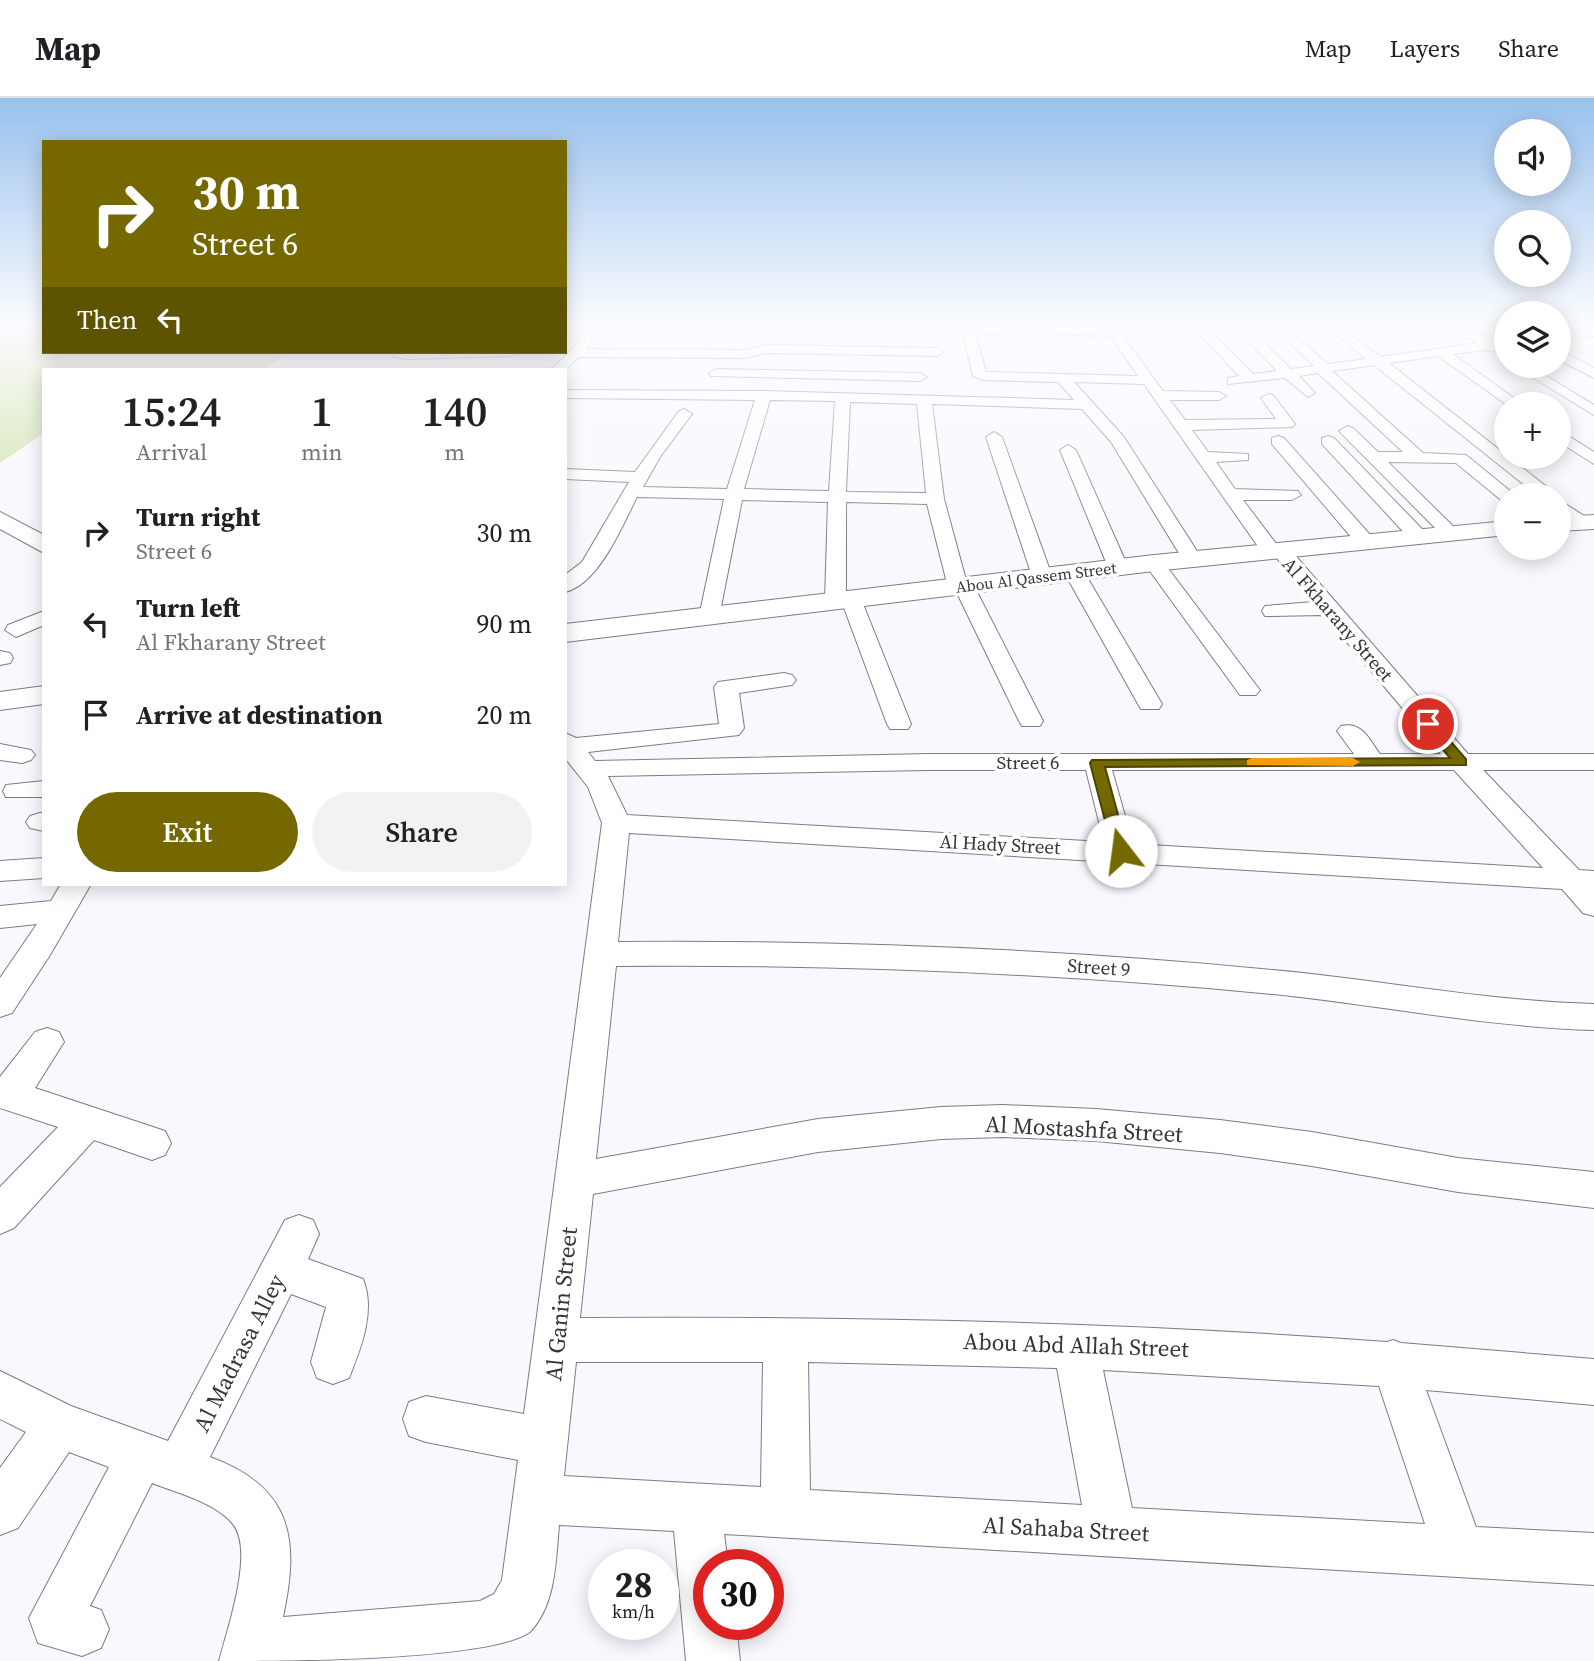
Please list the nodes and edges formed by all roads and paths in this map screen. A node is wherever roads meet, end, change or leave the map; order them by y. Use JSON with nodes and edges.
{"nodes":[{"id":1,"x":843,"y":397,"type":"edge"},
{"id":2,"x":763,"y":398,"type":"edge"},
{"id":3,"x":849,"y":398,"type":"edge"},
{"id":4,"x":1080,"y":398,"type":"edge"},
{"id":5,"x":1159,"y":398,"type":"edge"},
{"id":6,"x":1355,"y":398,"type":"edge"},
{"id":7,"x":1424,"y":398,"type":"edge"},
{"id":8,"x":1573,"y":398,"type":"edge"},
{"id":9,"x":1087,"y":405,"type":"junction"},
{"id":10,"x":1279,"y":406,"type":"dead end"},
{"id":11,"x":930,"y":411,"type":"junction"},
{"id":12,"x":1594,"y":411,"type":"edge"},
{"id":13,"x":684,"y":414,"type":"dead end"},
{"id":14,"x":978,"y":418,"type":"dead end"},
{"id":15,"x":1104,"y":422,"type":"junction"},
{"id":16,"x":1179,"y":425,"type":"junction"},
{"id":17,"x":1348,"y":431,"type":"dead end"},
{"id":18,"x":994,"y":436,"type":"dead end"},
{"id":19,"x":1278,"y":441,"type":"dead end"},
{"id":20,"x":1328,"y":441,"type":"dead end"},
{"id":21,"x":1094,"y":443,"type":"dead end"},
{"id":22,"x":1571,"y":443,"type":"edge"},
{"id":23,"x":1120,"y":444,"type":"junction"},
{"id":24,"x":1068,"y":450,"type":"dead end"},
{"id":25,"x":1202,"y":457,"type":"junction"},
{"id":26,"x":1242,"y":457,"type":"dead end"},
{"id":27,"x":1374,"y":457,"type":"junction"},
{"id":28,"x":1419,"y":458,"type":"junction"},
{"id":29,"x":1594,"y":459,"type":"edge"},
{"id":30,"x":567,"y":474,"type":"edge"},
{"id":31,"x":1533,"y":483,"type":"edge"},
{"id":32,"x":636,"y":485,"type":"junction"},
{"id":33,"x":1494,"y":485,"type":"edge"},
{"id":34,"x":734,"y":494,"type":"junction"},
{"id":35,"x":1229,"y":494,"type":"junction"},
{"id":36,"x":1292,"y":495,"type":"dead end"},
{"id":37,"x":837,"y":496,"type":"junction"},
{"id":38,"x":935,"y":499,"type":"junction"},
{"id":39,"x":0,"y":519,"type":"edge"},
{"id":40,"x":1494,"y":529,"type":"edge"},
{"id":41,"x":1450,"y":532,"type":"junction"},
{"id":42,"x":1417,"y":535,"type":"junction"},
{"id":43,"x":41,"y":541,"type":"edge"},
{"id":44,"x":1365,"y":541,"type":"junction"},
{"id":45,"x":1275,"y":551,"type":"junction"},
{"id":46,"x":1192,"y":559,"type":"junction"},
{"id":47,"x":1154,"y":563,"type":"junction"},
{"id":48,"x":1118,"y":567,"type":"junction"},
{"id":49,"x":1074,"y":572,"type":"junction"},
{"id":50,"x":1042,"y":576,"type":"junction"},
{"id":51,"x":567,"y":584,"type":"edge"},
{"id":52,"x":961,"y":587,"type":"junction"},
{"id":53,"x":843,"y":600,"type":"junction"},
{"id":54,"x":1329,"y":608,"type":"junction"},
{"id":55,"x":1273,"y":611,"type":"dead end"},
{"id":56,"x":710,"y":617,"type":"junction"},
{"id":57,"x":42,"y":618,"type":"edge"},
{"id":58,"x":16,"y":630,"type":"dead end"},
{"id":59,"x":567,"y":633,"type":"edge"},
{"id":60,"x":785,"y":680,"type":"dead end"},
{"id":61,"x":1248,"y":690,"type":"dead end"},
{"id":62,"x":42,"y":695,"type":"edge"},
{"id":63,"x":0,"y":701,"type":"edge"},
{"id":64,"x":1150,"y":704,"type":"dead end"},
{"id":65,"x":1031,"y":721,"type":"dead end"},
{"id":66,"x":900,"y":724,"type":"dead end"},
{"id":67,"x":1350,"y":731,"type":"dead end"},
{"id":68,"x":574,"y":752,"type":"edge"},
{"id":69,"x":1373,"y":762,"type":"junction"},
{"id":70,"x":1461,"y":762,"type":"junction"},
{"id":71,"x":1594,"y":762,"type":"edge"},
{"id":72,"x":1097,"y":763,"type":"junction"},
{"id":73,"x":42,"y":789,"type":"edge"},
{"id":74,"x":16,"y":791,"type":"dead end"},
{"id":75,"x":616,"y":823,"type":"junction"},
{"id":76,"x":1121,"y":851,"type":"junction"},
{"id":77,"x":42,"y":868,"type":"edge"},
{"id":78,"x":0,"y":871,"type":"edge"},
{"id":79,"x":1582,"y":881,"type":"edge"},
{"id":80,"x":68,"y":897,"type":"edge"},
{"id":81,"x":1594,"y":905,"type":"edge"},
{"id":82,"x":0,"y":918,"type":"edge"},
{"id":83,"x":601,"y":954,"type":"junction"},
{"id":84,"x":0,"y":1004,"type":"edge"},
{"id":85,"x":1594,"y":1017,"type":"edge"},
{"id":86,"x":47,"y":1042,"type":"dead end"},
{"id":87,"x":5,"y":1094,"type":"edge"},
{"id":88,"x":86,"y":1123,"type":"junction"},
{"id":89,"x":152,"y":1143,"type":"dead end"},
{"id":90,"x":575,"y":1181,"type":"junction"},
{"id":91,"x":1594,"y":1191,"type":"edge"},
{"id":92,"x":0,"y":1215,"type":"edge"},
{"id":93,"x":786,"y":1338,"type":"junction"},
{"id":94,"x":557,"y":1340,"type":"junction"},
{"id":95,"x":1075,"y":1345,"type":"junction"},
{"id":96,"x":333,"y":1362,"type":"dead end"},
{"id":97,"x":1393,"y":1362,"type":"junction"},
{"id":98,"x":1594,"y":1382,"type":"edge"},
{"id":99,"x":0,"y":1394,"type":"edge"},
{"id":100,"x":426,"y":1419,"type":"dead end"},
{"id":101,"x":60,"y":1425,"type":"junction"},
{"id":102,"x":545,"y":1442,"type":"junction"},
{"id":103,"x":159,"y":1464,"type":"junction"},
{"id":104,"x":538,"y":1499,"type":"junction"},
{"id":105,"x":696,"y":1508,"type":"junction"},
{"id":106,"x":0,"y":1510,"type":"edge"},
{"id":107,"x":786,"y":1513,"type":"junction"},
{"id":108,"x":1112,"y":1531,"type":"junction"},
{"id":109,"x":701,"y":1549,"type":"edge"},
{"id":110,"x":1459,"y":1550,"type":"junction"},
{"id":111,"x":1594,"y":1559,"type":"edge"},
{"id":112,"x":82,"y":1629,"type":"dead end"},
{"id":113,"x":711,"y":1640,"type":"edge"},
{"id":114,"x":248,"y":1654,"type":"edge"},
{"id":115,"x":713,"y":1661,"type":"edge"}],
"edges":[{"from":1,"to":37,"type":"street"},
{"from":2,"to":34,"type":"street"},
{"from":3,"to":11,"type":"street"},
{"from":4,"to":9,"type":"street"},
{"from":5,"to":16,"type":"street","name":"Al Fkharany Street"},
{"from":6,"to":28,"type":"street"},
{"from":7,"to":31,"type":"street"},
{"from":8,"to":12,"type":"street"},
{"from":9,"to":11,"type":"street"},
{"from":9,"to":15,"type":"street"},
{"from":10,"to":16,"type":"street"},
{"from":11,"to":38,"type":"street"},
{"from":13,"to":32,"type":"street"},
{"from":14,"to":15,"type":"street"},
{"from":15,"to":23,"type":"street"},
{"from":16,"to":25,"type":"street","name":"Al Fkharany Street"},
{"from":17,"to":27,"type":"street"},
{"from":18,"to":50,"type":"street"},
{"from":19,"to":44,"type":"street"},
{"from":20,"to":42,"type":"street"},
{"from":21,"to":23,"type":"street"},
{"from":22,"to":29,"type":"street"},
{"from":23,"to":46,"type":"street"},
{"from":24,"to":48,"type":"street"},
{"from":25,"to":26,"type":"street"},
{"from":25,"to":35,"type":"street","name":"Al Fkharany Street"},
{"from":27,"to":28,"type":"street"},
{"from":27,"to":41,"type":"street"},
{"from":28,"to":33,"type":"street"},
{"from":30,"to":32,"type":"street"},
{"from":32,"to":34,"type":"street"},
{"from":32,"to":51,"type":"street"},
{"from":34,"to":37,"type":"street"},
{"from":34,"to":56,"type":"street"},
{"from":35,"to":36,"type":"street"},
{"from":35,"to":45,"type":"street","name":"Al Fkharany Street"},
{"from":37,"to":38,"type":"street"},
{"from":37,"to":53,"type":"street"},
{"from":38,"to":52,"type":"street"},
{"from":39,"to":43,"type":"street"},
{"from":40,"to":41,"type":"street","name":"Abou Al Qassem Street"},
{"from":41,"to":42,"type":"street","name":"Abou Al Qassem Street"},
{"from":42,"to":44,"type":"street","name":"Abou Al Qassem Street"},
{"from":44,"to":45,"type":"street","name":"Abou Al Qassem Street"},
{"from":45,"to":46,"type":"street","name":"Abou Al Qassem Street"},
{"from":45,"to":54,"type":"street","name":"Al Fkharany Street"},
{"from":46,"to":47,"type":"street","name":"Abou Al Qassem Street"},
{"from":47,"to":48,"type":"street","name":"Abou Al Qassem Street"},
{"from":47,"to":61,"type":"street"},
{"from":48,"to":49,"type":"street","name":"Abou Al Qassem Street"},
{"from":49,"to":50,"type":"street","name":"Abou Al Qassem Street"},
{"from":49,"to":64,"type":"street"},
{"from":50,"to":52,"type":"street","name":"Abou Al Qassem Street"},
{"from":52,"to":53,"type":"street","name":"Abou Al Qassem Street"},
{"from":52,"to":65,"type":"street"},
{"from":53,"to":56,"type":"street","name":"Abou Al Qassem Street"},
{"from":53,"to":66,"type":"street"},
{"from":54,"to":55,"type":"street"},
{"from":54,"to":70,"type":"street","name":"Al Fkharany Street"},
{"from":56,"to":59,"type":"street","name":"Abou Al Qassem Street"},
{"from":57,"to":58,"type":"street"},
{"from":60,"to":68,"type":"street"},
{"from":62,"to":63,"type":"street"},
{"from":67,"to":69,"type":"street"},
{"from":68,"to":72,"type":"street","name":"Street 6"},
{"from":68,"to":75,"type":"street","name":"Al Ganin Street"},
{"from":69,"to":70,"type":"street","name":"Street 6"},
{"from":69,"to":72,"type":"street","name":"Street 6"},
{"from":70,"to":71,"type":"street","name":"Street 6"},
{"from":70,"to":79,"type":"street","name":"Al Fkharany Street"},
{"from":72,"to":76,"type":"street"},
{"from":73,"to":74,"type":"street"},
{"from":75,"to":76,"type":"street","name":"Al Hady Street"},
{"from":75,"to":83,"type":"street","name":"Al Ganin Street"},
{"from":76,"to":79,"type":"street","name":"Al Hady Street"},
{"from":77,"to":78,"type":"street"},
{"from":79,"to":81,"type":"street","name":"Al Fkharany Street"},
{"from":80,"to":82,"type":"street"},
{"from":80,"to":84,"type":"street"},
{"from":83,"to":85,"type":"street","name":"Street 9"},
{"from":83,"to":90,"type":"street","name":"Al Ganin Street"},
{"from":86,"to":87,"type":"street"},
{"from":87,"to":88,"type":"street"},
{"from":88,"to":89,"type":"street"},
{"from":88,"to":92,"type":"street"},
{"from":90,"to":91,"type":"street","name":"Al Mostashfa Street"},
{"from":90,"to":94,"type":"street","name":"Al Ganin Street"},
{"from":93,"to":94,"type":"street","name":"Abou Abd Allah Street"},
{"from":93,"to":95,"type":"street","name":"Abou Abd Allah Street"},
{"from":93,"to":107,"type":"street"},
{"from":94,"to":102,"type":"street","name":"Al Ganin Street"},
{"from":95,"to":97,"type":"street","name":"Abou Abd Allah Street"},
{"from":95,"to":108,"type":"street"},
{"from":96,"to":103,"type":"street","name":"Al Madrasa Alley"},
{"from":97,"to":98,"type":"street","name":"Abou Abd Allah Street"},
{"from":97,"to":110,"type":"street"},
{"from":99,"to":101,"type":"street"},
{"from":100,"to":102,"type":"street"},
{"from":101,"to":103,"type":"street"},
{"from":101,"to":106,"type":"street"},
{"from":102,"to":104,"type":"street","name":"Al Ganin Street"},
{"from":103,"to":112,"type":"street","name":"Al Madrasa Alley"},
{"from":103,"to":114,"type":"street"},
{"from":104,"to":105,"type":"street","name":"Al Sahaba Street"},
{"from":104,"to":114,"type":"street","name":"Al Ganin Street"},
{"from":105,"to":107,"type":"street","name":"Al Sahaba Street"},
{"from":105,"to":109,"type":"street"},
{"from":107,"to":108,"type":"street","name":"Al Sahaba Street"},
{"from":108,"to":110,"type":"street","name":"Al Sahaba Street"},
{"from":110,"to":111,"type":"street","name":"Al Sahaba Street"},
{"from":113,"to":115,"type":"street"}]}
